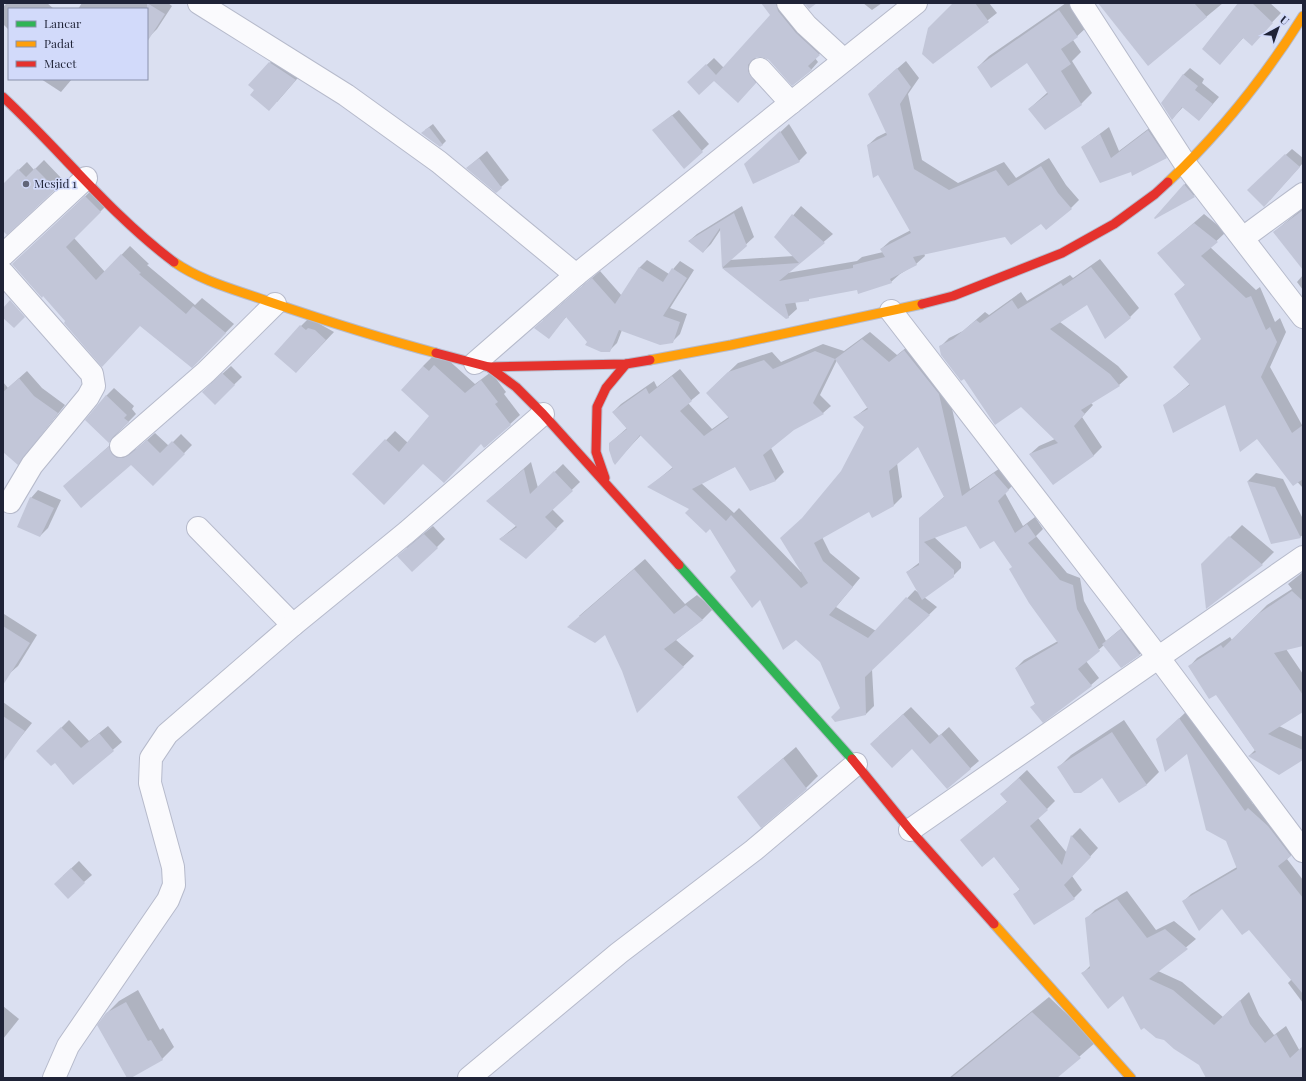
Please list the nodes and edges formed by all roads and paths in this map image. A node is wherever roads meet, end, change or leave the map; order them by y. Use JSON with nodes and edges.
{"nodes":[{"id":1,"x":199,"y":3,"type":"edge"},
{"id":2,"x":788,"y":3,"type":"edge"},
{"id":3,"x":916,"y":3,"type":"edge"},
{"id":4,"x":1081,"y":3,"type":"edge"},
{"id":5,"x":1303,"y":16,"type":"edge"},
{"id":6,"x":844,"y":60,"type":"junction"},
{"id":7,"x":760,"y":69,"type":"dead end"},
{"id":8,"x":3,"y":97,"type":"edge"},
{"id":9,"x":791,"y":103,"type":"junction"},
{"id":10,"x":1186,"y":165,"type":"junction"},
{"id":11,"x":86,"y":178,"type":"junction"},
{"id":12,"x":1303,"y":194,"type":"edge"},
{"id":13,"x":1243,"y":238,"type":"junction"},
{"id":14,"x":5,"y":250,"type":"edge"},
{"id":15,"x":3,"y":273,"type":"edge"},
{"id":16,"x":576,"y":275,"type":"junction"},
{"id":17,"x":275,"y":304,"type":"junction"},
{"id":18,"x":891,"y":311,"type":"junction"},
{"id":19,"x":1303,"y":317,"type":"edge"},
{"id":20,"x":626,"y":364,"type":"junction"},
{"id":21,"x":482,"y":365,"type":"junction"},
{"id":22,"x":543,"y":414,"type":"junction"},
{"id":23,"x":121,"y":446,"type":"dead end"},
{"id":24,"x":608,"y":485,"type":"junction"},
{"id":25,"x":10,"y":502,"type":"dead end"},
{"id":26,"x":198,"y":528,"type":"dead end"},
{"id":27,"x":1303,"y":557,"type":"edge"},
{"id":28,"x":294,"y":625,"type":"junction"},
{"id":29,"x":1158,"y":657,"type":"junction"},
{"id":30,"x":856,"y":764,"type":"junction"},
{"id":31,"x":910,"y":830,"type":"junction"},
{"id":32,"x":1303,"y":851,"type":"edge"},
{"id":33,"x":54,"y":1078,"type":"edge"},
{"id":34,"x":469,"y":1078,"type":"edge"},
{"id":35,"x":1131,"y":1078,"type":"edge"}],
"edges":[{"from":1,"to":16,"type":"street"},
{"from":2,"to":6,"type":"street"},
{"from":3,"to":6,"type":"street"},
{"from":4,"to":10,"type":"street"},
{"from":5,"to":10,"type":"main road"},
{"from":6,"to":9,"type":"street"},
{"from":7,"to":9,"type":"street"},
{"from":8,"to":11,"type":"main road"},
{"from":9,"to":16,"type":"street"},
{"from":10,"to":13,"type":"street"},
{"from":10,"to":18,"type":"main road"},
{"from":11,"to":14,"type":"street"},
{"from":11,"to":17,"type":"main road"},
{"from":12,"to":13,"type":"street"},
{"from":13,"to":19,"type":"street"},
{"from":15,"to":25,"type":"street"},
{"from":16,"to":21,"type":"street"},
{"from":17,"to":21,"type":"main road"},
{"from":17,"to":23,"type":"street"},
{"from":18,"to":20,"type":"main road"},
{"from":18,"to":29,"type":"street"},
{"from":20,"to":21,"type":"main road"},
{"from":20,"to":24,"type":"main road"},
{"from":21,"to":22,"type":"main road"},
{"from":22,"to":24,"type":"main road"},
{"from":22,"to":28,"type":"street"},
{"from":24,"to":30,"type":"main road"},
{"from":26,"to":28,"type":"street"},
{"from":27,"to":29,"type":"street"},
{"from":28,"to":33,"type":"street"},
{"from":29,"to":31,"type":"street"},
{"from":29,"to":32,"type":"street"},
{"from":30,"to":31,"type":"main road"},
{"from":30,"to":34,"type":"street"},
{"from":31,"to":35,"type":"main road"}]}
